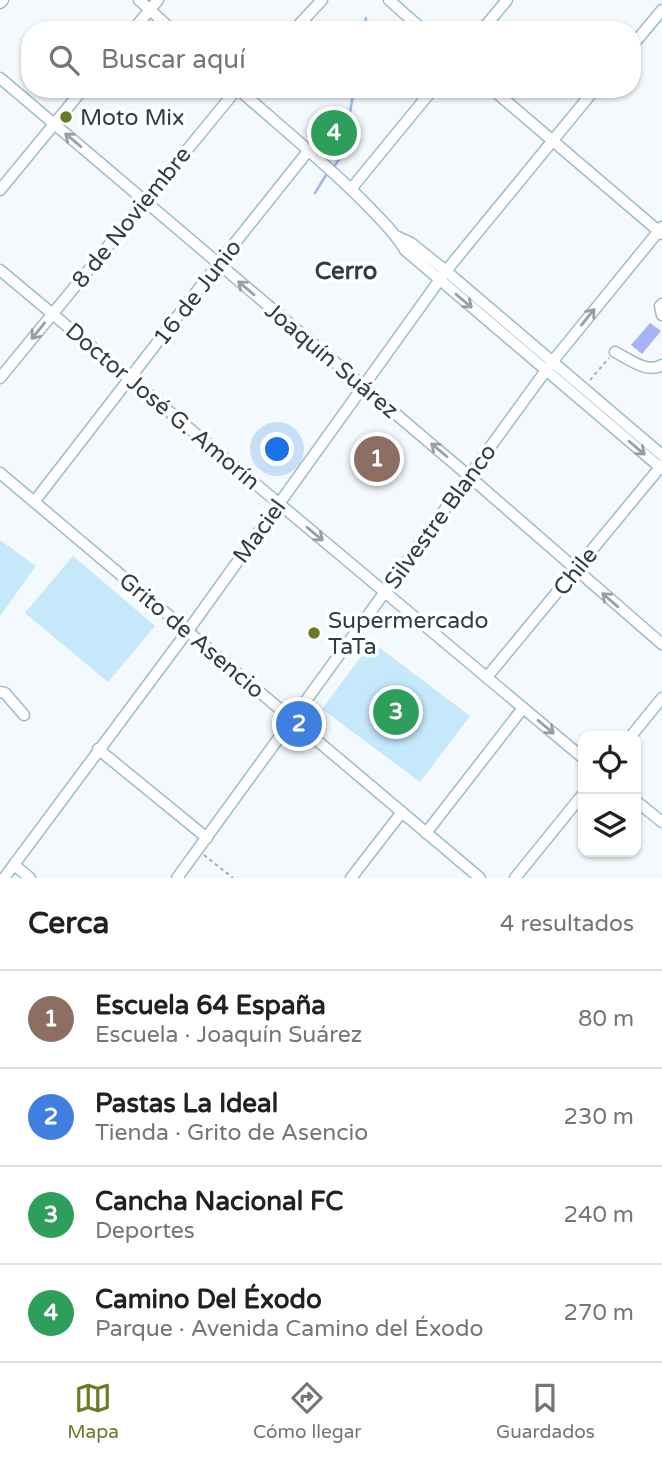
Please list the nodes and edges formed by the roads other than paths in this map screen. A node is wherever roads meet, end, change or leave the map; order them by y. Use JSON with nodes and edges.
{"nodes":[{"id":1,"x":139,"y":0,"type":"edge"},
{"id":2,"x":158,"y":0,"type":"edge"},
{"id":3,"x":322,"y":0,"type":"edge"},
{"id":4,"x":389,"y":0,"type":"edge"},
{"id":5,"x":507,"y":0,"type":"edge"},
{"id":6,"x":150,"y":10,"type":"junction"},
{"id":7,"x":662,"y":10,"type":"edge"},
{"id":8,"x":141,"y":21,"type":"edge"},
{"id":9,"x":162,"y":21,"type":"edge"},
{"id":10,"x":302,"y":21,"type":"edge"},
{"id":11,"x":413,"y":21,"type":"edge"},
{"id":12,"x":490,"y":21,"type":"edge"},
{"id":13,"x":641,"y":35,"type":"edge"},
{"id":14,"x":0,"y":78,"type":"edge"},
{"id":15,"x":21,"y":96,"type":"edge"},
{"id":16,"x":23,"y":98,"type":"edge"},
{"id":17,"x":76,"y":98,"type":"edge"},
{"id":18,"x":230,"y":98,"type":"edge"},
{"id":19,"x":248,"y":98,"type":"edge"},
{"id":20,"x":426,"y":98,"type":"edge"},
{"id":21,"x":502,"y":98,"type":"edge"},
{"id":22,"x":588,"y":98,"type":"edge"},
{"id":23,"x":54,"y":124,"type":"junction"},
{"id":24,"x":552,"y":141,"type":"junction"},
{"id":25,"x":309,"y":150,"type":"junction"},
{"id":26,"x":351,"y":189,"type":"junction"},
{"id":27,"x":0,"y":190,"type":"edge"},
{"id":28,"x":144,"y":201,"type":"junction"},
{"id":29,"x":661,"y":231,"type":"edge"},
{"id":30,"x":397,"y":237,"type":"junction"},
{"id":31,"x":218,"y":264,"type":"junction"},
{"id":32,"x":0,"y":270,"type":"edge"},
{"id":33,"x":446,"y":271,"type":"junction"},
{"id":34,"x":439,"y":281,"type":"junction"},
{"id":35,"x":662,"y":304,"type":"edge"},
{"id":36,"x":52,"y":313,"type":"junction"},
{"id":37,"x":662,"y":315,"type":"edge"},
{"id":38,"x":615,"y":352,"type":"road end"},
{"id":39,"x":662,"y":365,"type":"edge"},
{"id":40,"x":549,"y":366,"type":"junction"},
{"id":41,"x":0,"y":378,"type":"edge"},
{"id":42,"x":130,"y":378,"type":"junction"},
{"id":43,"x":364,"y":387,"type":"junction"},
{"id":44,"x":662,"y":455,"type":"edge"},
{"id":45,"x":661,"y":467,"type":"edge"},
{"id":46,"x":0,"y":473,"type":"edge"},
{"id":47,"x":470,"y":477,"type":"junction"},
{"id":48,"x":34,"y":502,"type":"junction"},
{"id":49,"x":279,"y":503,"type":"junction"},
{"id":50,"x":575,"y":570,"type":"junction"},
{"id":51,"x":385,"y":592,"type":"junction"},
{"id":52,"x":187,"y":632,"type":"junction"},
{"id":53,"x":662,"y":644,"type":"edge"},
{"id":54,"x":487,"y":677,"type":"junction"},
{"id":55,"x":0,"y":692,"type":"edge"},
{"id":56,"x":662,"y":698,"type":"edge"},
{"id":57,"x":523,"y":708,"type":"junction"},
{"id":58,"x":24,"y":715,"type":"dead end"},
{"id":59,"x":293,"y":720,"type":"junction"},
{"id":60,"x":635,"y":731,"type":"edge"},
{"id":61,"x":98,"y":749,"type":"junction"},
{"id":62,"x":578,"y":754,"type":"edge"},
{"id":63,"x":578,"y":800,"type":"edge"},
{"id":64,"x":641,"y":805,"type":"edge"},
{"id":65,"x":402,"y":812,"type":"junction"},
{"id":66,"x":662,"y":822,"type":"edge"},
{"id":67,"x":426,"y":833,"type":"junction"},
{"id":68,"x":207,"y":838,"type":"junction"},
{"id":69,"x":13,"y":865,"type":"junction"},
{"id":70,"x":4,"y":878,"type":"edge"},
{"id":71,"x":30,"y":878,"type":"edge"},
{"id":72,"x":177,"y":878,"type":"edge"},
{"id":73,"x":351,"y":878,"type":"edge"},
{"id":74,"x":480,"y":878,"type":"edge"},
{"id":75,"x":515,"y":878,"type":"edge"}],
"edges":[{"from":1,"to":6,"type":"street"},
{"from":2,"to":6,"type":"street"},
{"from":3,"to":10,"type":"street"},
{"from":4,"to":11,"type":"street"},
{"from":5,"to":12,"type":"street"},
{"from":6,"to":8,"type":"street"},
{"from":6,"to":9,"type":"street"},
{"from":7,"to":13,"type":"street"},
{"from":14,"to":15,"type":"street","name":"Joaquín Suárez"},
{"from":16,"to":23,"type":"street","name":"Joaquín Suárez"},
{"from":17,"to":23,"type":"street"},
{"from":18,"to":28,"type":"street","name":"8 de Noviembre"},
{"from":19,"to":25,"type":"street"},
{"from":20,"to":26,"type":"street"},
{"from":21,"to":24,"type":"street"},
{"from":22,"to":24,"type":"street","name":"Maciel"},
{"from":23,"to":27,"type":"street"},
{"from":28,"to":23,"type":"street","name":"Joaquín Suárez","one_way":true},
{"from":24,"to":29,"type":"street"},
{"from":24,"to":33,"type":"street","name":"Maciel"},
{"from":25,"to":26,"type":"street"},
{"from":25,"to":31,"type":"street","name":"16 de Junio"},
{"from":26,"to":30,"type":"street"},
{"from":28,"to":31,"type":"street","name":"Joaquín Suárez"},
{"from":28,"to":36,"type":"street","name":"8 de Noviembre"},
{"from":40,"to":29,"type":"street","name":"Silvestre Blanco","one_way":true},
{"from":30,"to":33,"type":"street"},
{"from":30,"to":34,"type":"street"},
{"from":31,"to":42,"type":"street","name":"16 de Junio"},
{"from":43,"to":31,"type":"street","name":"Joaquín Suárez","one_way":true},
{"from":32,"to":36,"type":"street","name":"Doctor José G. Amorín"},
{"from":33,"to":34,"type":"street","name":"Maciel"},
{"from":33,"to":40,"type":"street"},
{"from":34,"to":40,"type":"street","one_way":true},
{"from":34,"to":43,"type":"street","name":"Maciel"},
{"from":35,"to":37,"type":"street"},
{"from":36,"to":41,"type":"street","name":"8 de Noviembre","one_way":true},
{"from":36,"to":42,"type":"street","name":"Doctor José G. Amorín"},
{"from":38,"to":39,"type":"street"},
{"from":40,"to":44,"type":"street"},
{"from":40,"to":45,"type":"street","one_way":true},
{"from":40,"to":47,"type":"street","name":"Silvestre Blanco"},
{"from":42,"to":48,"type":"street","name":"16 de Junio"},
{"from":42,"to":49,"type":"street","name":"Doctor José G. Amorín"},
{"from":47,"to":43,"type":"street","name":"Joaquín Suárez","one_way":true},
{"from":43,"to":49,"type":"street","name":"Maciel"},
{"from":45,"to":50,"type":"street","name":"Chile"},
{"from":46,"to":48,"type":"street","name":"Grito de Asencio"},
{"from":47,"to":50,"type":"street","name":"Joaquín Suárez"},
{"from":47,"to":51,"type":"street","name":"Silvestre Blanco"},
{"from":48,"to":52,"type":"street","name":"Grito de Asencio"},
{"from":49,"to":51,"type":"street","name":"Doctor José G. Amorín","one_way":true},
{"from":49,"to":52,"type":"street","name":"Maciel"},
{"from":53,"to":50,"type":"street","name":"Joaquín Suárez","one_way":true},
{"from":50,"to":54,"type":"street","name":"Chile"},
{"from":51,"to":54,"type":"street","name":"Doctor José G. Amorín"},
{"from":51,"to":59,"type":"street","name":"Silvestre Blanco"},
{"from":52,"to":59,"type":"street","name":"Grito de Asencio"},
{"from":52,"to":61,"type":"street","name":"Maciel"},
{"from":54,"to":57,"type":"street","name":"Doctor José G. Amorín"},
{"from":55,"to":58,"type":"street"},
{"from":56,"to":60,"type":"street"},
{"from":57,"to":62,"type":"street","name":"Doctor José G. Amorín","one_way":true},
{"from":57,"to":67,"type":"street"},
{"from":59,"to":65,"type":"street","name":"Grito de Asencio"},
{"from":59,"to":68,"type":"street","name":"Silvestre Blanco"},
{"from":61,"to":68,"type":"street"},
{"from":61,"to":69,"type":"street","name":"Maciel"},
{"from":63,"to":75,"type":"street"},
{"from":64,"to":66,"type":"street"},
{"from":65,"to":67,"type":"street","name":"Grito de Asencio"},
{"from":65,"to":73,"type":"street"},
{"from":67,"to":74,"type":"street","name":"Grito de Asencio"},
{"from":68,"to":72,"type":"street","name":"Silvestre Blanco"},
{"from":69,"to":70,"type":"street","name":"Maciel"},
{"from":69,"to":71,"type":"street"}]}
